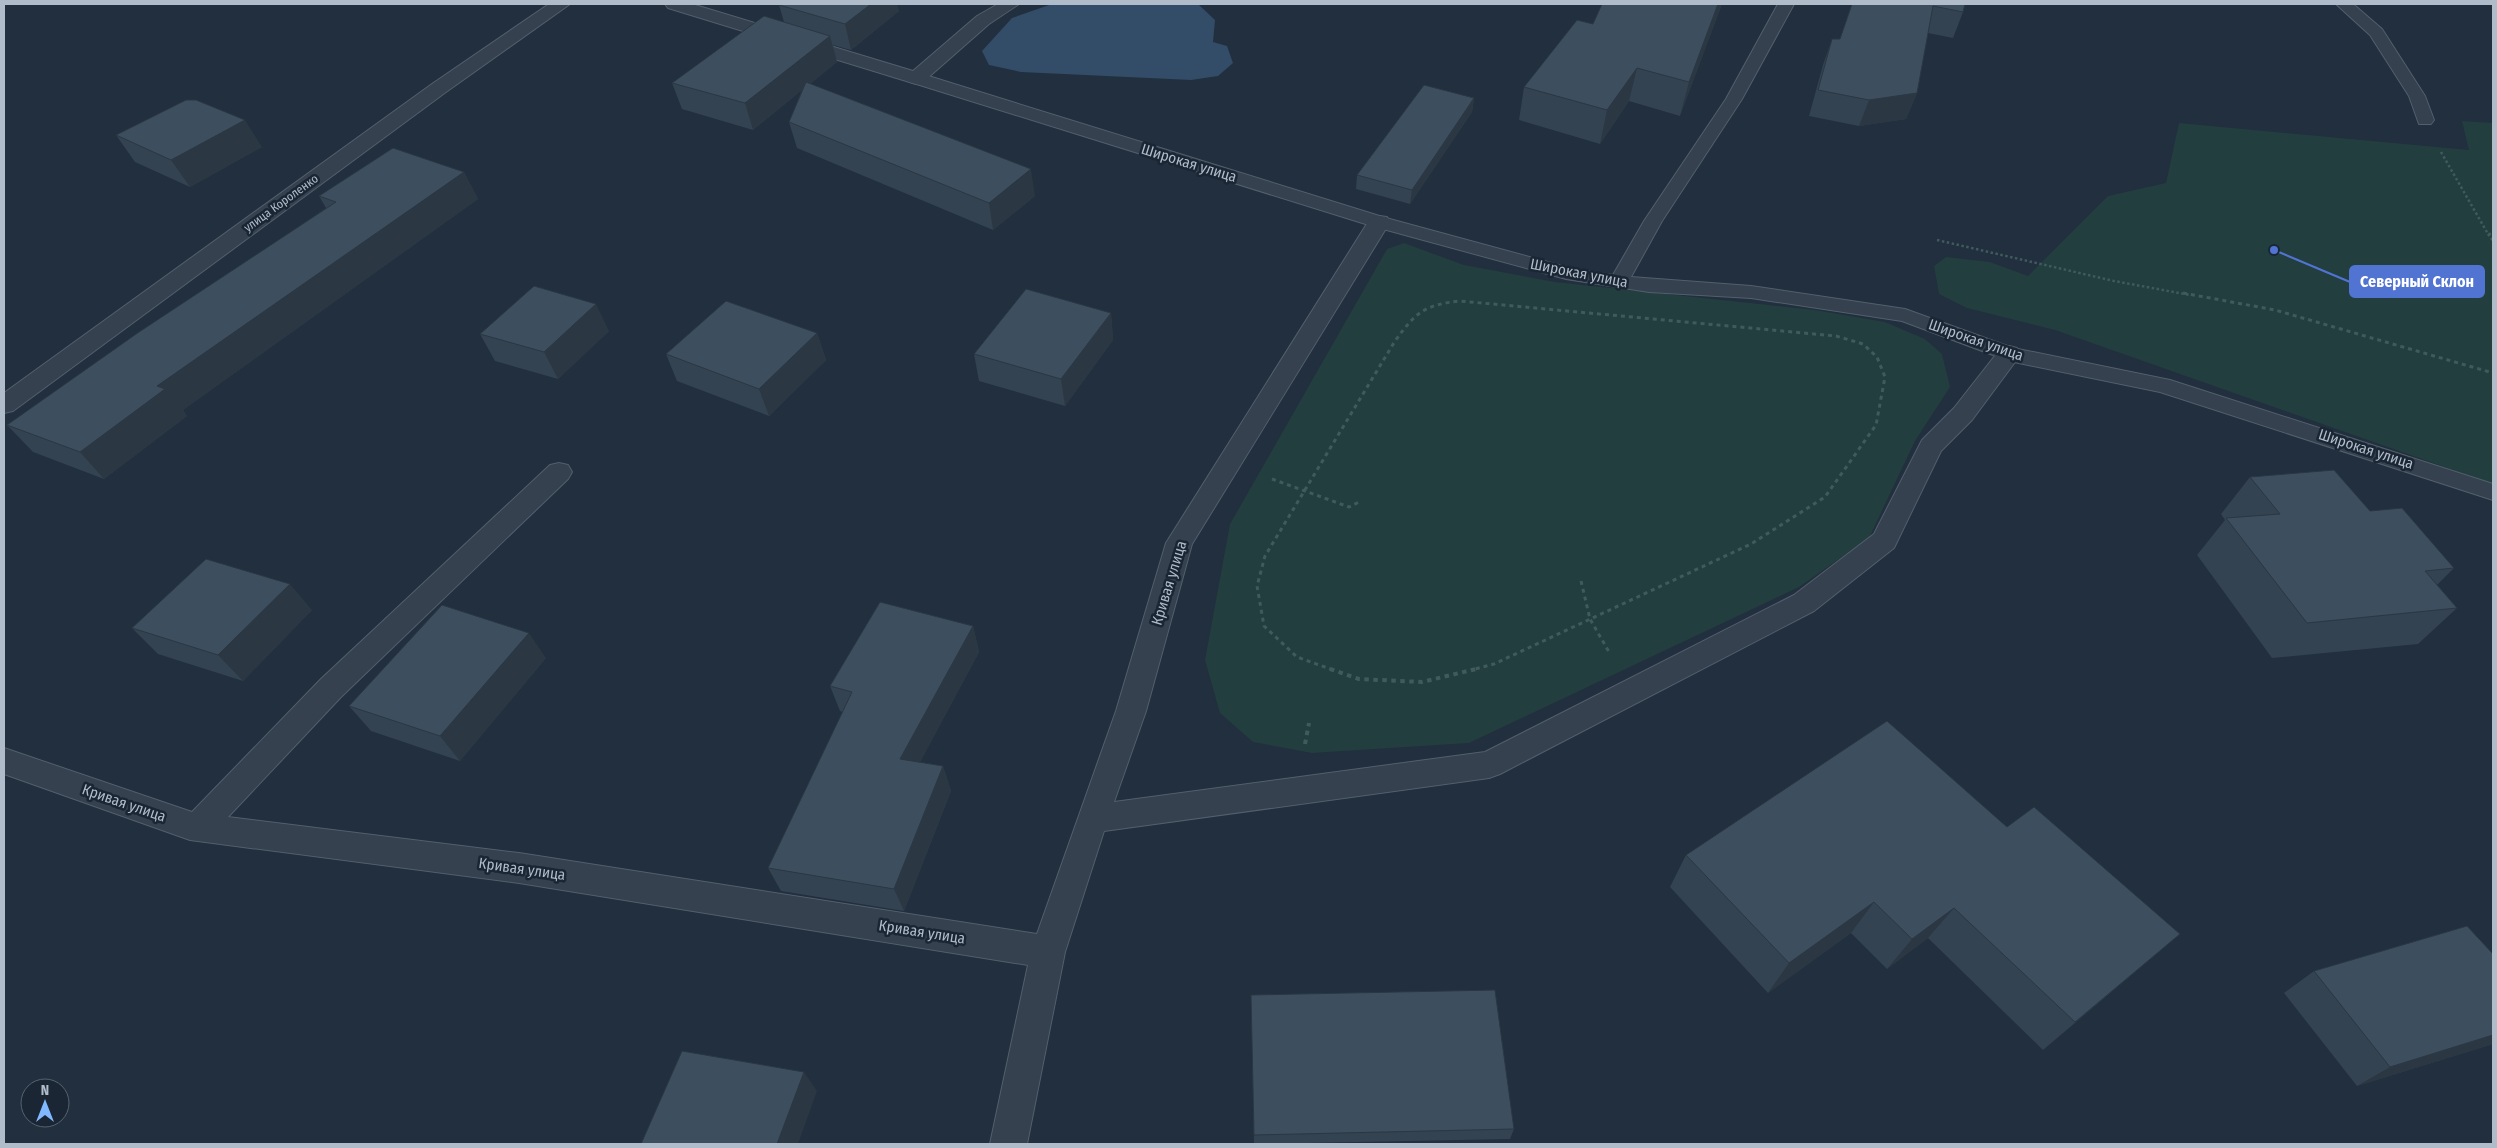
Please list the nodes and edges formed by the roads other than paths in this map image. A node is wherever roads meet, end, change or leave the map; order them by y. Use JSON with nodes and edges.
{"nodes":[{"id":1,"x":561,"y":4,"type":"edge"},
{"id":2,"x":674,"y":4,"type":"edge"},
{"id":3,"x":1010,"y":4,"type":"edge"},
{"id":4,"x":1786,"y":4,"type":"edge"},
{"id":5,"x":2344,"y":4,"type":"edge"},
{"id":6,"x":916,"y":78,"type":"junction"},
{"id":7,"x":2425,"y":120,"type":"road end"},
{"id":8,"x":1379,"y":222,"type":"junction"},
{"id":9,"x":1619,"y":281,"type":"junction"},
{"id":10,"x":2009,"y":354,"type":"junction"},
{"id":11,"x":4,"y":405,"type":"edge"},
{"id":12,"x":559,"y":472,"type":"dead end"},
{"id":13,"x":2493,"y":492,"type":"edge"},
{"id":14,"x":4,"y":761,"type":"edge"},
{"id":15,"x":1092,"y":819,"type":"junction"},
{"id":16,"x":199,"y":826,"type":"junction"},
{"id":17,"x":1048,"y":952,"type":"junction"},
{"id":18,"x":1009,"y":1144,"type":"edge"}],
"edges":[{"from":1,"to":11,"type":"street","name":"улица Короленко"},
{"from":2,"to":6,"type":"street","name":"Широкая улица"},
{"from":3,"to":6,"type":"street"},
{"from":4,"to":9,"type":"lane"},
{"from":5,"to":7,"type":"lane"},
{"from":6,"to":8,"type":"lane","name":"Широкая улица"},
{"from":8,"to":9,"type":"lane","name":"Широкая улица"},
{"from":8,"to":15,"type":"street","name":"Кривая улица"},
{"from":9,"to":10,"type":"lane","name":"Широкая улица"},
{"from":10,"to":13,"type":"lane","name":"Широкая улица"},
{"from":10,"to":15,"type":"street"},
{"from":12,"to":16,"type":"street"},
{"from":14,"to":16,"type":"street","name":"Кривая улица"},
{"from":15,"to":17,"type":"street","name":"Кривая улица"},
{"from":16,"to":17,"type":"street","name":"Кривая улица"},
{"from":17,"to":18,"type":"street","name":"Кривая улица"}]}
